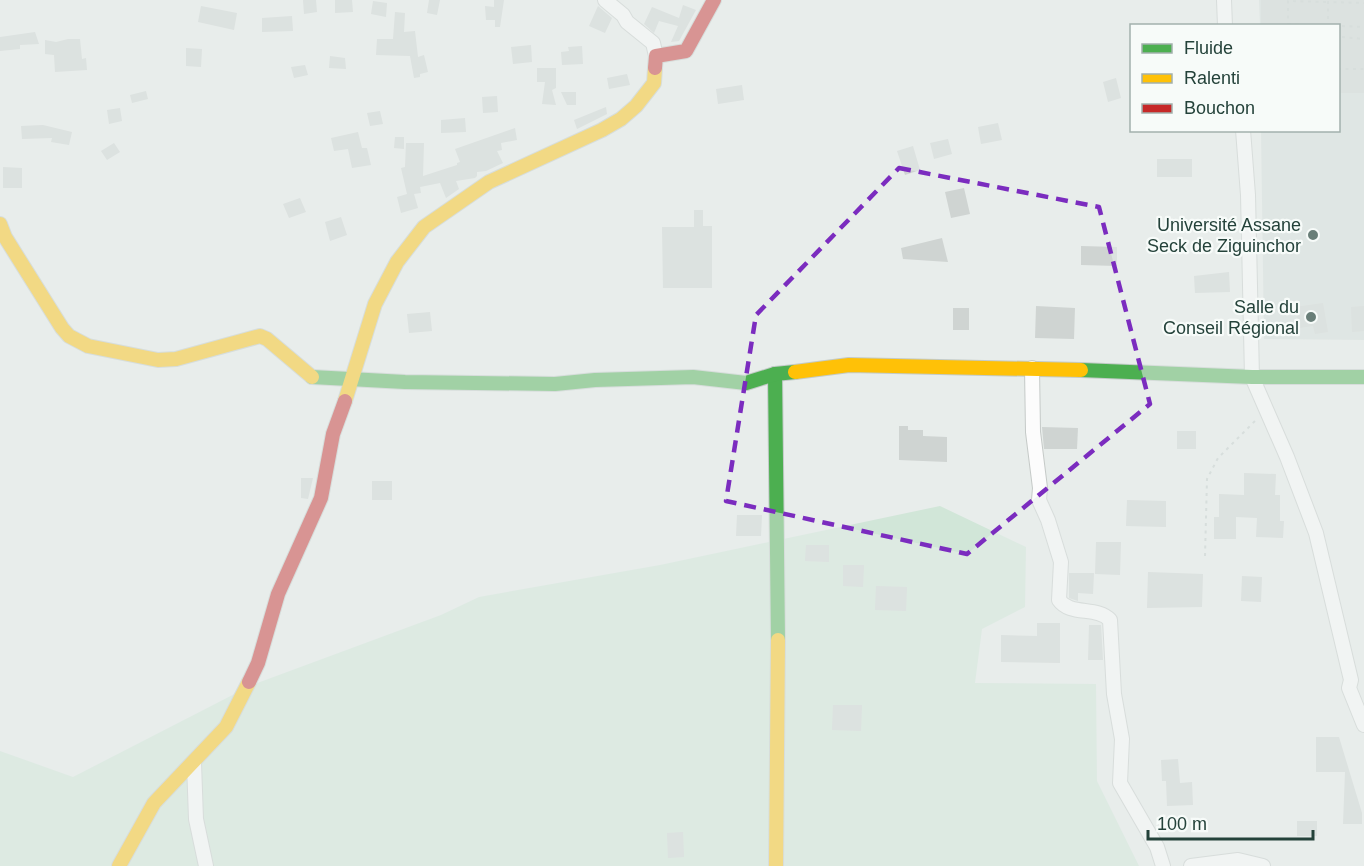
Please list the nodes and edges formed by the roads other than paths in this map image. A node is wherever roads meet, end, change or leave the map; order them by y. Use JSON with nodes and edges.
{"nodes":[{"id":1,"x":605,"y":0,"type":"edge"},
{"id":2,"x":714,"y":0,"type":"edge"},
{"id":3,"x":1224,"y":0,"type":"edge"},
{"id":4,"x":1225,"y":24,"type":"edge"},
{"id":5,"x":657,"y":56,"type":"junction"},
{"id":6,"x":1243,"y":132,"type":"edge"},
{"id":7,"x":0,"y":224,"type":"edge"},
{"id":8,"x":1032,"y":368,"type":"junction"},
{"id":9,"x":776,"y":374,"type":"junction"},
{"id":10,"x":1252,"y":376,"type":"junction"},
{"id":11,"x":1364,"y":377,"type":"edge"},
{"id":12,"x":353,"y":380,"type":"junction"},
{"id":13,"x":1358,"y":678,"type":"edge"},
{"id":14,"x":1364,"y":724,"type":"edge"},
{"id":15,"x":194,"y":763,"type":"junction"},
{"id":16,"x":119,"y":866,"type":"edge"},
{"id":17,"x":206,"y":866,"type":"edge"},
{"id":18,"x":776,"y":866,"type":"edge"},
{"id":19,"x":1162,"y":866,"type":"edge"},
{"id":20,"x":1191,"y":866,"type":"edge"},
{"id":21,"x":1263,"y":866,"type":"edge"}],
"edges":[{"from":1,"to":5,"type":"street"},
{"from":2,"to":5,"type":"street"},
{"from":3,"to":4,"type":"street"},
{"from":5,"to":12,"type":"street"},
{"from":6,"to":10,"type":"street"},
{"from":7,"to":12,"type":"street"},
{"from":8,"to":9,"type":"street"},
{"from":8,"to":10,"type":"street"},
{"from":8,"to":19,"type":"street"},
{"from":9,"to":12,"type":"street"},
{"from":9,"to":18,"type":"street"},
{"from":10,"to":11,"type":"street"},
{"from":10,"to":13,"type":"street"},
{"from":12,"to":15,"type":"street"},
{"from":13,"to":14,"type":"street"},
{"from":15,"to":16,"type":"street"},
{"from":15,"to":17,"type":"street"},
{"from":20,"to":21,"type":"street"}]}
